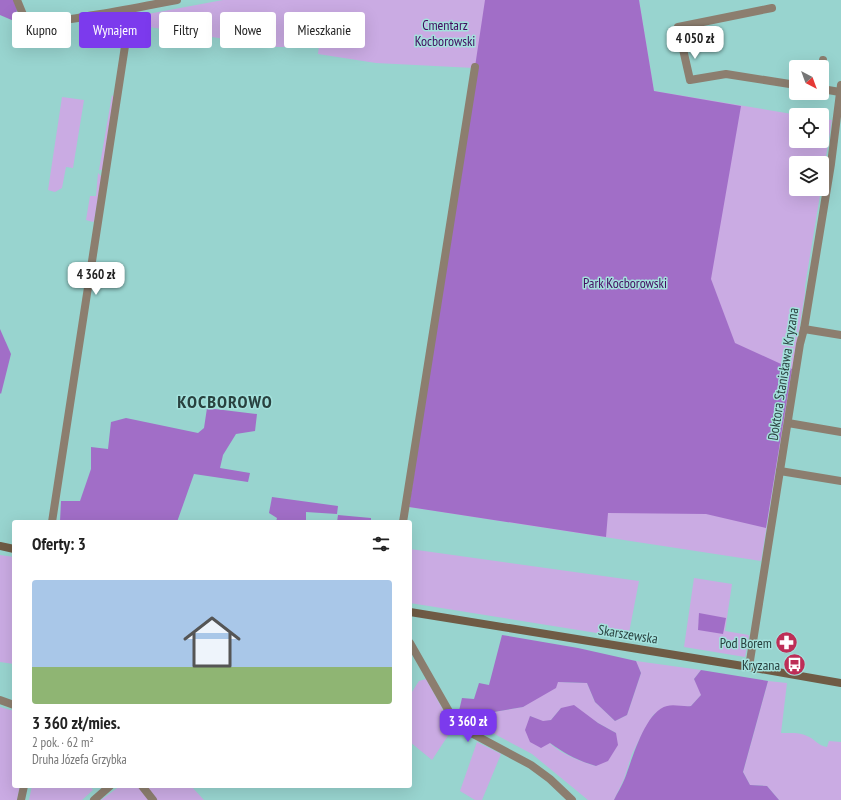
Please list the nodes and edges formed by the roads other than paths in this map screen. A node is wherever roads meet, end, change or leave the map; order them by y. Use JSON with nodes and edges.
{"nodes":[{"id":1,"x":17,"y":0,"type":"edge"},
{"id":2,"x":177,"y":0,"type":"edge"},
{"id":3,"x":772,"y":8,"type":"dead end"},
{"id":4,"x":129,"y":10,"type":"junction"},
{"id":5,"x":475,"y":66,"type":"dead end"},
{"id":6,"x":789,"y":84,"type":"edge"},
{"id":7,"x":829,"y":89,"type":"edge"},
{"id":8,"x":840,"y":89,"type":"edge"},
{"id":9,"x":804,"y":329,"type":"junction"},
{"id":10,"x":841,"y":335,"type":"edge"},
{"id":11,"x":788,"y":423,"type":"junction"},
{"id":12,"x":841,"y":432,"type":"edge"},
{"id":13,"x":780,"y":471,"type":"junction"},
{"id":14,"x":841,"y":481,"type":"edge"},
{"id":15,"x":52,"y":520,"type":"edge"},
{"id":16,"x":403,"y":520,"type":"edge"},
{"id":17,"x":0,"y":546,"type":"edge"},
{"id":18,"x":12,"y":549,"type":"edge"},
{"id":19,"x":412,"y":613,"type":"edge"},
{"id":20,"x":412,"y":647,"type":"edge"},
{"id":21,"x":749,"y":667,"type":"junction"},
{"id":22,"x":841,"y":683,"type":"edge"},
{"id":23,"x":0,"y":700,"type":"edge"},
{"id":24,"x":12,"y":703,"type":"edge"},
{"id":25,"x":23,"y":788,"type":"edge"},
{"id":26,"x":108,"y":788,"type":"edge"},
{"id":27,"x":144,"y":788,"type":"edge"},
{"id":28,"x":20,"y":800,"type":"edge"},
{"id":29,"x":94,"y":800,"type":"edge"},
{"id":30,"x":153,"y":800,"type":"edge"},
{"id":31,"x":572,"y":800,"type":"edge"}],
"edges":[{"from":1,"to":4,"type":"street"},
{"from":2,"to":4,"type":"street"},
{"from":3,"to":6,"type":"street"},
{"from":4,"to":15,"type":"street"},
{"from":5,"to":16,"type":"street"},
{"from":7,"to":8,"type":"street"},
{"from":8,"to":9,"type":"street","name":"Doktora Stanisława Kryzana"},
{"from":9,"to":10,"type":"street"},
{"from":9,"to":11,"type":"street","name":"Doktora Stanisława Kryzana"},
{"from":11,"to":12,"type":"street"},
{"from":11,"to":13,"type":"street","name":"Doktora Stanisława Kryzana"},
{"from":13,"to":14,"type":"street"},
{"from":13,"to":21,"type":"street","name":"Doktora Stanisława Kryzana"},
{"from":17,"to":18,"type":"main road"},
{"from":19,"to":21,"type":"main road","name":"Skarszewska"},
{"from":20,"to":31,"type":"street"},
{"from":21,"to":22,"type":"main road","name":"Skarszewska"},
{"from":23,"to":24,"type":"street"},
{"from":25,"to":28,"type":"street"},
{"from":26,"to":29,"type":"street"},
{"from":27,"to":30,"type":"street"}]}
